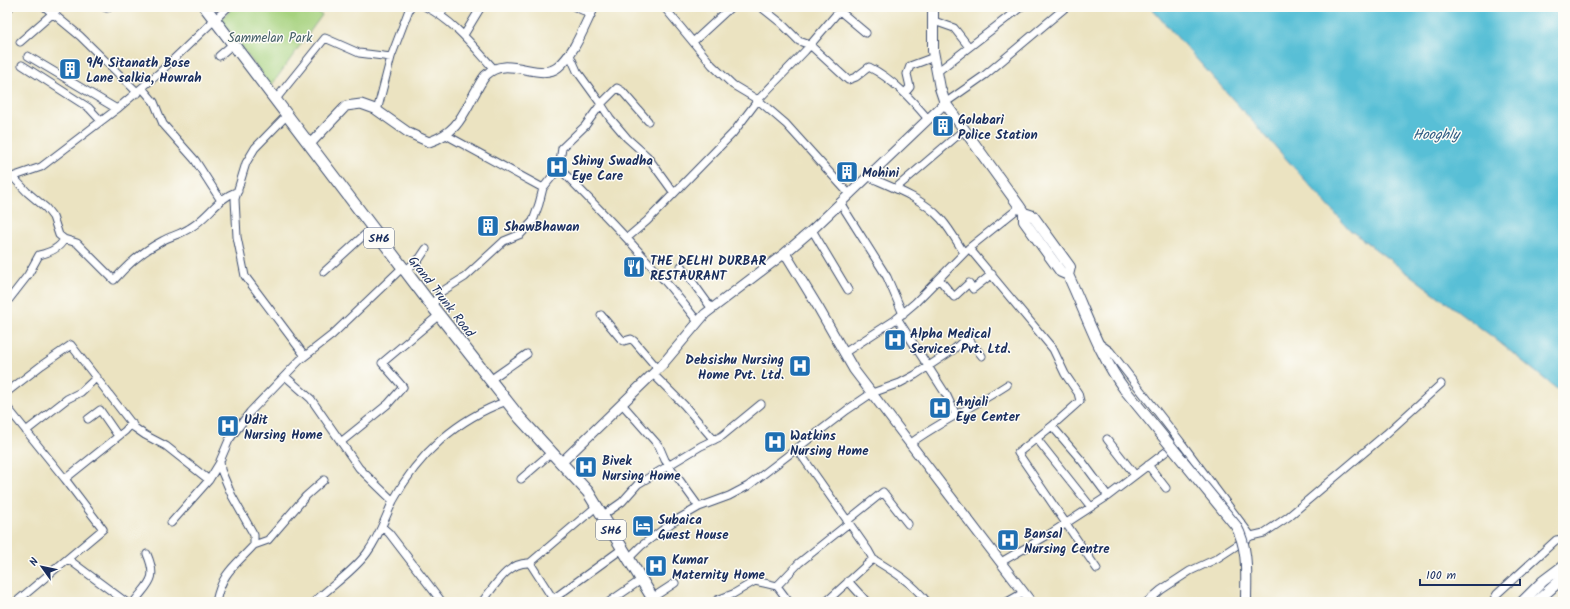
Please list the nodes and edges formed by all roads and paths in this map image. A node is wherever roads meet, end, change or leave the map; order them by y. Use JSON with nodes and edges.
{"nodes":[{"id":1,"x":10,"y":7,"type":"edge"},
{"id":2,"x":45,"y":7,"type":"edge"},
{"id":3,"x":60,"y":7,"type":"edge"},
{"id":4,"x":104,"y":7,"type":"edge"},
{"id":5,"x":108,"y":7,"type":"edge"},
{"id":6,"x":205,"y":7,"type":"edge"},
{"id":7,"x":228,"y":7,"type":"edge"},
{"id":8,"x":410,"y":7,"type":"edge"},
{"id":9,"x":426,"y":7,"type":"edge"},
{"id":10,"x":444,"y":7,"type":"edge"},
{"id":11,"x":481,"y":7,"type":"edge"},
{"id":12,"x":575,"y":7,"type":"edge"},
{"id":13,"x":664,"y":7,"type":"edge"},
{"id":14,"x":731,"y":7,"type":"edge"},
{"id":15,"x":761,"y":7,"type":"edge"},
{"id":16,"x":933,"y":7,"type":"edge"},
{"id":17,"x":1021,"y":7,"type":"edge"},
{"id":18,"x":1066,"y":7,"type":"edge"},
{"id":19,"x":837,"y":9,"type":"edge"},
{"id":20,"x":7,"y":10,"type":"edge"},
{"id":21,"x":593,"y":10,"type":"edge"},
{"id":22,"x":53,"y":14,"type":"junction"},
{"id":23,"x":441,"y":14,"type":"junction"},
{"id":24,"x":215,"y":20,"type":"junction"},
{"id":25,"x":934,"y":21,"type":"junction"},
{"id":26,"x":866,"y":33,"type":"dead end"},
{"id":27,"x":464,"y":35,"type":"junction"},
{"id":28,"x":20,"y":42,"type":"dead end"},
{"id":29,"x":693,"y":42,"type":"junction"},
{"id":30,"x":234,"y":44,"type":"junction"},
{"id":31,"x":810,"y":45,"type":"junction"},
{"id":32,"x":969,"y":47,"type":"junction"},
{"id":33,"x":569,"y":54,"type":"junction"},
{"id":34,"x":28,"y":56,"type":"dead end"},
{"id":35,"x":219,"y":56,"type":"dead end"},
{"id":36,"x":391,"y":57,"type":"junction"},
{"id":37,"x":934,"y":57,"type":"junction"},
{"id":38,"x":22,"y":65,"type":"dead end"},
{"id":39,"x":494,"y":69,"type":"junction"},
{"id":40,"x":937,"y":72,"type":"junction"},
{"id":41,"x":140,"y":90,"type":"junction"},
{"id":42,"x":905,"y":93,"type":"junction"},
{"id":43,"x":276,"y":99,"type":"junction"},
{"id":44,"x":758,"y":100,"type":"junction"},
{"id":45,"x":946,"y":103,"type":"junction"},
{"id":46,"x":601,"y":104,"type":"junction"},
{"id":47,"x":117,"y":109,"type":"junction"},
{"id":48,"x":377,"y":110,"type":"junction"},
{"id":49,"x":288,"y":114,"type":"junction"},
{"id":50,"x":928,"y":119,"type":"junction"},
{"id":51,"x":101,"y":121,"type":"junction"},
{"id":52,"x":648,"y":121,"type":"dead end"},
{"id":53,"x":965,"y":129,"type":"junction"},
{"id":54,"x":446,"y":135,"type":"junction"},
{"id":55,"x":310,"y":144,"type":"junction"},
{"id":56,"x":560,"y":168,"type":"junction"},
{"id":57,"x":10,"y":177,"type":"edge"},
{"id":58,"x":869,"y":177,"type":"junction"},
{"id":59,"x":543,"y":188,"type":"junction"},
{"id":60,"x":896,"y":188,"type":"junction"},
{"id":61,"x":238,"y":191,"type":"junction"},
{"id":62,"x":674,"y":193,"type":"junction"},
{"id":63,"x":850,"y":195,"type":"junction"},
{"id":64,"x":220,"y":200,"type":"junction"},
{"id":65,"x":841,"y":204,"type":"junction"},
{"id":66,"x":1022,"y":210,"type":"junction"},
{"id":67,"x":372,"y":228,"type":"junction"},
{"id":68,"x":812,"y":230,"type":"junction"},
{"id":69,"x":627,"y":238,"type":"junction"},
{"id":70,"x":64,"y":239,"type":"junction"},
{"id":71,"x":426,"y":249,"type":"dead end"},
{"id":72,"x":967,"y":251,"type":"junction"},
{"id":73,"x":785,"y":253,"type":"junction"},
{"id":74,"x":682,"y":266,"type":"dead end"},
{"id":75,"x":403,"y":269,"type":"junction"},
{"id":76,"x":324,"y":272,"type":"dead end"},
{"id":77,"x":992,"y":274,"type":"junction"},
{"id":78,"x":939,"y":280,"type":"junction"},
{"id":79,"x":848,"y":290,"type":"dead end"},
{"id":80,"x":7,"y":302,"type":"edge"},
{"id":81,"x":712,"y":308,"type":"junction"},
{"id":82,"x":436,"y":311,"type":"junction"},
{"id":83,"x":601,"y":315,"type":"dead end"},
{"id":84,"x":900,"y":316,"type":"junction"},
{"id":85,"x":698,"y":322,"type":"junction"},
{"id":86,"x":1099,"y":344,"type":"junction"},
{"id":87,"x":844,"y":353,"type":"junction"},
{"id":88,"x":527,"y":354,"type":"dead end"},
{"id":89,"x":305,"y":356,"type":"junction"},
{"id":90,"x":982,"y":356,"type":"dead end"},
{"id":91,"x":928,"y":366,"type":"junction"},
{"id":92,"x":656,"y":372,"type":"junction"},
{"id":93,"x":285,"y":376,"type":"junction"},
{"id":94,"x":97,"y":377,"type":"junction"},
{"id":95,"x":490,"y":380,"type":"junction"},
{"id":96,"x":1441,"y":384,"type":"dead end"},
{"id":97,"x":1007,"y":385,"type":"dead end"},
{"id":98,"x":7,"y":392,"type":"edge"},
{"id":99,"x":872,"y":393,"type":"junction"},
{"id":100,"x":507,"y":401,"type":"junction"},
{"id":101,"x":622,"y":404,"type":"junction"},
{"id":102,"x":761,"y":404,"type":"dead end"},
{"id":103,"x":7,"y":407,"type":"edge"},
{"id":104,"x":956,"y":415,"type":"junction"},
{"id":105,"x":88,"y":419,"type":"dead end"},
{"id":106,"x":132,"y":423,"type":"junction"},
{"id":107,"x":1052,"y":426,"type":"junction"},
{"id":108,"x":26,"y":431,"type":"junction"},
{"id":109,"x":118,"y":436,"type":"junction"},
{"id":110,"x":1037,"y":439,"type":"junction"},
{"id":111,"x":1107,"y":439,"type":"dead end"},
{"id":112,"x":714,"y":440,"type":"junction"},
{"id":113,"x":1180,"y":441,"type":"junction"},
{"id":114,"x":341,"y":442,"type":"junction"},
{"id":115,"x":910,"y":443,"type":"junction"},
{"id":116,"x":797,"y":449,"type":"junction"},
{"id":117,"x":552,"y":452,"type":"junction"},
{"id":118,"x":220,"y":462,"type":"junction"},
{"id":119,"x":561,"y":463,"type":"junction"},
{"id":120,"x":1148,"y":465,"type":"junction"},
{"id":121,"x":670,"y":466,"type":"junction"},
{"id":122,"x":1135,"y":475,"type":"junction"},
{"id":123,"x":65,"y":479,"type":"junction"},
{"id":124,"x":521,"y":479,"type":"dead end"},
{"id":125,"x":209,"y":480,"type":"junction"},
{"id":126,"x":324,"y":480,"type":"dead end"},
{"id":127,"x":1166,"y":488,"type":"dead end"},
{"id":128,"x":1108,"y":496,"type":"junction"},
{"id":129,"x":394,"y":500,"type":"junction"},
{"id":130,"x":699,"y":507,"type":"junction"},
{"id":131,"x":1091,"y":507,"type":"junction"},
{"id":132,"x":600,"y":511,"type":"junction"},
{"id":133,"x":848,"y":522,"type":"junction"},
{"id":134,"x":171,"y":523,"type":"dead end"},
{"id":135,"x":1067,"y":523,"type":"junction"},
{"id":136,"x":908,"y":524,"type":"dead end"},
{"id":137,"x":382,"y":527,"type":"junction"},
{"id":138,"x":1251,"y":536,"type":"junction"},
{"id":139,"x":1563,"y":539,"type":"edge"},
{"id":140,"x":254,"y":545,"type":"junction"},
{"id":141,"x":622,"y":549,"type":"junction"},
{"id":142,"x":147,"y":554,"type":"dead end"},
{"id":143,"x":68,"y":559,"type":"junction"},
{"id":144,"x":628,"y":559,"type":"junction"},
{"id":145,"x":874,"y":560,"type":"junction"},
{"id":146,"x":1001,"y":562,"type":"junction"},
{"id":147,"x":530,"y":563,"type":"junction"},
{"id":148,"x":1563,"y":566,"type":"edge"},
{"id":149,"x":1098,"y":570,"type":"dead end"},
{"id":150,"x":1563,"y":578,"type":"edge"},
{"id":151,"x":641,"y":580,"type":"junction"},
{"id":152,"x":848,"y":581,"type":"junction"},
{"id":153,"x":675,"y":583,"type":"dead end"},
{"id":154,"x":776,"y":586,"type":"junction"},
{"id":155,"x":1023,"y":593,"type":"junction"},
{"id":156,"x":551,"y":600,"type":"edge"},
{"id":157,"x":654,"y":600,"type":"edge"},
{"id":158,"x":16,"y":602,"type":"edge"},
{"id":159,"x":126,"y":602,"type":"edge"},
{"id":160,"x":134,"y":602,"type":"edge"},
{"id":161,"x":216,"y":602,"type":"edge"},
{"id":162,"x":314,"y":602,"type":"edge"},
{"id":163,"x":442,"y":602,"type":"edge"},
{"id":164,"x":482,"y":602,"type":"edge"},
{"id":165,"x":609,"y":602,"type":"edge"},
{"id":166,"x":718,"y":602,"type":"edge"},
{"id":167,"x":789,"y":602,"type":"edge"},
{"id":168,"x":826,"y":602,"type":"edge"},
{"id":169,"x":867,"y":602,"type":"edge"},
{"id":170,"x":927,"y":602,"type":"edge"},
{"id":171,"x":1007,"y":602,"type":"edge"},
{"id":172,"x":1031,"y":602,"type":"edge"},
{"id":173,"x":1146,"y":602,"type":"edge"},
{"id":174,"x":1246,"y":602,"type":"edge"},
{"id":175,"x":1497,"y":602,"type":"edge"},
{"id":176,"x":1522,"y":602,"type":"edge"},
{"id":177,"x":1536,"y":602,"type":"edge"}],
"edges":[{"from":1,"to":20,"type":"street"},
{"from":2,"to":22,"type":"street"},
{"from":3,"to":22,"type":"street"},
{"from":4,"to":5,"type":"street"},
{"from":6,"to":24,"type":"main road","name":"Grand Trunk Road","number":"SH6"},
{"from":7,"to":24,"type":"street"},
{"from":8,"to":36,"type":"street"},
{"from":9,"to":23,"type":"street"},
{"from":10,"to":23,"type":"street"},
{"from":11,"to":27,"type":"street"},
{"from":12,"to":21,"type":"street"},
{"from":13,"to":29,"type":"street"},
{"from":14,"to":29,"type":"street"},
{"from":15,"to":31,"type":"street"},
{"from":16,"to":25,"type":"main road"},
{"from":17,"to":32,"type":"street"},
{"from":18,"to":45,"type":"street"},
{"from":19,"to":26,"type":"street"},
{"from":19,"to":31,"type":"street"},
{"from":21,"to":33,"type":"street"},
{"from":22,"to":28,"type":"street"},
{"from":22,"to":41,"type":"street"},
{"from":23,"to":27,"type":"street"},
{"from":24,"to":30,"type":"main road","name":"Grand Trunk Road","number":"SH6"},
{"from":24,"to":41,"type":"street"},
{"from":25,"to":32,"type":"street"},
{"from":25,"to":37,"type":"main road"},
{"from":27,"to":39,"type":"street"},
{"from":29,"to":44,"type":"street"},
{"from":30,"to":35,"type":"street"},
{"from":30,"to":43,"type":"main road","name":"Grand Trunk Road","number":"SH6"},
{"from":31,"to":42,"type":"street"},
{"from":31,"to":44,"type":"street"},
{"from":32,"to":40,"type":"street"},
{"from":33,"to":39,"type":"street"},
{"from":33,"to":46,"type":"street"},
{"from":34,"to":47,"type":"street"},
{"from":36,"to":43,"type":"street"},
{"from":36,"to":48,"type":"street"},
{"from":37,"to":40,"type":"main road"},
{"from":37,"to":42,"type":"street"},
{"from":38,"to":51,"type":"street"},
{"from":39,"to":54,"type":"street"},
{"from":40,"to":45,"type":"main road"},
{"from":41,"to":47,"type":"street"},
{"from":41,"to":64,"type":"street"},
{"from":42,"to":50,"type":"street"},
{"from":43,"to":49,"type":"main road","name":"Grand Trunk Road","number":"SH6"},
{"from":44,"to":62,"type":"street"},
{"from":44,"to":63,"type":"street"},
{"from":45,"to":50,"type":"street"},
{"from":45,"to":53,"type":"main road"},
{"from":46,"to":52,"type":"street"},
{"from":46,"to":56,"type":"street"},
{"from":46,"to":62,"type":"street"},
{"from":47,"to":51,"type":"street"},
{"from":48,"to":54,"type":"street"},
{"from":48,"to":55,"type":"street"},
{"from":49,"to":55,"type":"main road","name":"Grand Trunk Road","number":"SH6"},
{"from":49,"to":61,"type":"street"},
{"from":50,"to":58,"type":"street"},
{"from":51,"to":57,"type":"street"},
{"from":53,"to":60,"type":"street"},
{"from":53,"to":66,"type":"main road"},
{"from":54,"to":59,"type":"street"},
{"from":55,"to":67,"type":"main road","name":"Grand Trunk Road","number":"SH6"},
{"from":56,"to":59,"type":"street"},
{"from":56,"to":69,"type":"street"},
{"from":57,"to":70,"type":"street"},
{"from":58,"to":60,"type":"street"},
{"from":58,"to":63,"type":"street"},
{"from":59,"to":82,"type":"street"},
{"from":60,"to":72,"type":"street"},
{"from":61,"to":64,"type":"street"},
{"from":61,"to":89,"type":"street"},
{"from":62,"to":69,"type":"street"},
{"from":63,"to":65,"type":"street"},
{"from":64,"to":70,"type":"street"},
{"from":65,"to":68,"type":"street"},
{"from":65,"to":84,"type":"street"},
{"from":66,"to":72,"type":"street"},
{"from":66,"to":86,"type":"main road"},
{"from":67,"to":75,"type":"main road","name":"Grand Trunk Road","number":"SH6"},
{"from":67,"to":76,"type":"street"},
{"from":68,"to":73,"type":"street"},
{"from":68,"to":79,"type":"street"},
{"from":69,"to":85,"type":"street"},
{"from":70,"to":80,"type":"street"},
{"from":71,"to":75,"type":"street"},
{"from":72,"to":77,"type":"street"},
{"from":72,"to":78,"type":"street"},
{"from":73,"to":81,"type":"street"},
{"from":73,"to":87,"type":"street"},
{"from":74,"to":81,"type":"street"},
{"from":75,"to":82,"type":"main road","name":"Grand Trunk Road","number":"SH6"},
{"from":75,"to":89,"type":"street"},
{"from":77,"to":78,"type":"street"},
{"from":77,"to":107,"type":"street"},
{"from":78,"to":84,"type":"street"},
{"from":81,"to":85,"type":"street"},
{"from":82,"to":95,"type":"main road","name":"Grand Trunk Road","number":"SH6"},
{"from":82,"to":114,"type":"street"},
{"from":83,"to":92,"type":"street"},
{"from":84,"to":87,"type":"street"},
{"from":84,"to":91,"type":"street"},
{"from":85,"to":92,"type":"street"},
{"from":86,"to":113,"type":"street"},
{"from":86,"to":174,"type":"main road","bridge":true},
{"from":87,"to":99,"type":"street"},
{"from":88,"to":95,"type":"street"},
{"from":89,"to":93,"type":"street"},
{"from":90,"to":91,"type":"street"},
{"from":91,"to":99,"type":"street"},
{"from":91,"to":104,"type":"street"},
{"from":92,"to":101,"type":"street"},
{"from":92,"to":112,"type":"street"},
{"from":93,"to":114,"type":"street"},
{"from":93,"to":118,"type":"street"},
{"from":94,"to":98,"type":"street"},
{"from":94,"to":106,"type":"street"},
{"from":94,"to":108,"type":"street"},
{"from":95,"to":100,"type":"main road","name":"Grand Trunk Road","number":"SH6"},
{"from":96,"to":138,"type":"street"},
{"from":97,"to":104,"type":"street"},
{"from":99,"to":115,"type":"street"},
{"from":99,"to":116,"type":"street"},
{"from":100,"to":117,"type":"main road","name":"Grand Trunk Road","number":"SH6"},
{"from":100,"to":129,"type":"street"},
{"from":101,"to":119,"type":"street"},
{"from":101,"to":121,"type":"street"},
{"from":102,"to":112,"type":"street"},
{"from":103,"to":108,"type":"street"},
{"from":104,"to":115,"type":"street"},
{"from":105,"to":109,"type":"street"},
{"from":106,"to":109,"type":"street"},
{"from":106,"to":125,"type":"street"},
{"from":107,"to":110,"type":"street"},
{"from":107,"to":128,"type":"street"},
{"from":108,"to":123,"type":"street"},
{"from":109,"to":123,"type":"street"},
{"from":110,"to":131,"type":"street"},
{"from":110,"to":135,"type":"street"},
{"from":111,"to":122,"type":"street"},
{"from":112,"to":121,"type":"street"},
{"from":113,"to":120,"type":"street"},
{"from":113,"to":138,"type":"street"},
{"from":114,"to":129,"type":"street"},
{"from":115,"to":146,"type":"street"},
{"from":116,"to":130,"type":"street"},
{"from":116,"to":133,"type":"street"},
{"from":117,"to":119,"type":"main road","name":"Grand Trunk Road","number":"SH6"},
{"from":117,"to":124,"type":"street"},
{"from":118,"to":125,"type":"street"},
{"from":118,"to":140,"type":"street"},
{"from":119,"to":132,"type":"main road","name":"Grand Trunk Road","number":"SH6"},
{"from":120,"to":122,"type":"street"},
{"from":120,"to":127,"type":"street"},
{"from":121,"to":130,"type":"street"},
{"from":121,"to":132,"type":"street"},
{"from":122,"to":128,"type":"street"},
{"from":123,"to":143,"type":"street"},
{"from":125,"to":134,"type":"street"},
{"from":126,"to":140,"type":"street"},
{"from":128,"to":131,"type":"street"},
{"from":129,"to":137,"type":"street"},
{"from":130,"to":144,"type":"street"},
{"from":131,"to":135,"type":"street"},
{"from":132,"to":141,"type":"main road","name":"Grand Trunk Road","number":"SH6"},
{"from":132,"to":147,"type":"street"},
{"from":133,"to":136,"type":"street"},
{"from":133,"to":145,"type":"street"},
{"from":133,"to":154,"type":"street"},
{"from":135,"to":146,"type":"street"},
{"from":135,"to":149,"type":"street"},
{"from":137,"to":162,"type":"street"},
{"from":137,"to":163,"type":"street"},
{"from":138,"to":173,"type":"street"},
{"from":139,"to":175,"type":"street"},
{"from":140,"to":161,"type":"street"},
{"from":141,"to":144,"type":"main road","name":"Grand Trunk Road","number":"SH6"},
{"from":141,"to":156,"type":"street"},
{"from":142,"to":160,"type":"street"},
{"from":143,"to":158,"type":"street"},
{"from":143,"to":159,"type":"street"},
{"from":144,"to":151,"type":"main road","name":"Grand Trunk Road","number":"SH6"},
{"from":145,"to":152,"type":"street"},
{"from":145,"to":170,"type":"street"},
{"from":146,"to":155,"type":"street"},
{"from":147,"to":156,"type":"street"},
{"from":147,"to":164,"type":"street"},
{"from":148,"to":176,"type":"main road"},
{"from":150,"to":177,"type":"main road"},
{"from":151,"to":157,"type":"main road","name":"Grand Trunk Road","number":"SH6"},
{"from":151,"to":165,"type":"street"},
{"from":152,"to":168,"type":"street"},
{"from":152,"to":169,"type":"street"},
{"from":153,"to":157,"type":"street"},
{"from":154,"to":166,"type":"street"},
{"from":154,"to":167,"type":"street"},
{"from":155,"to":171,"type":"street"},
{"from":155,"to":172,"type":"street"}]}
